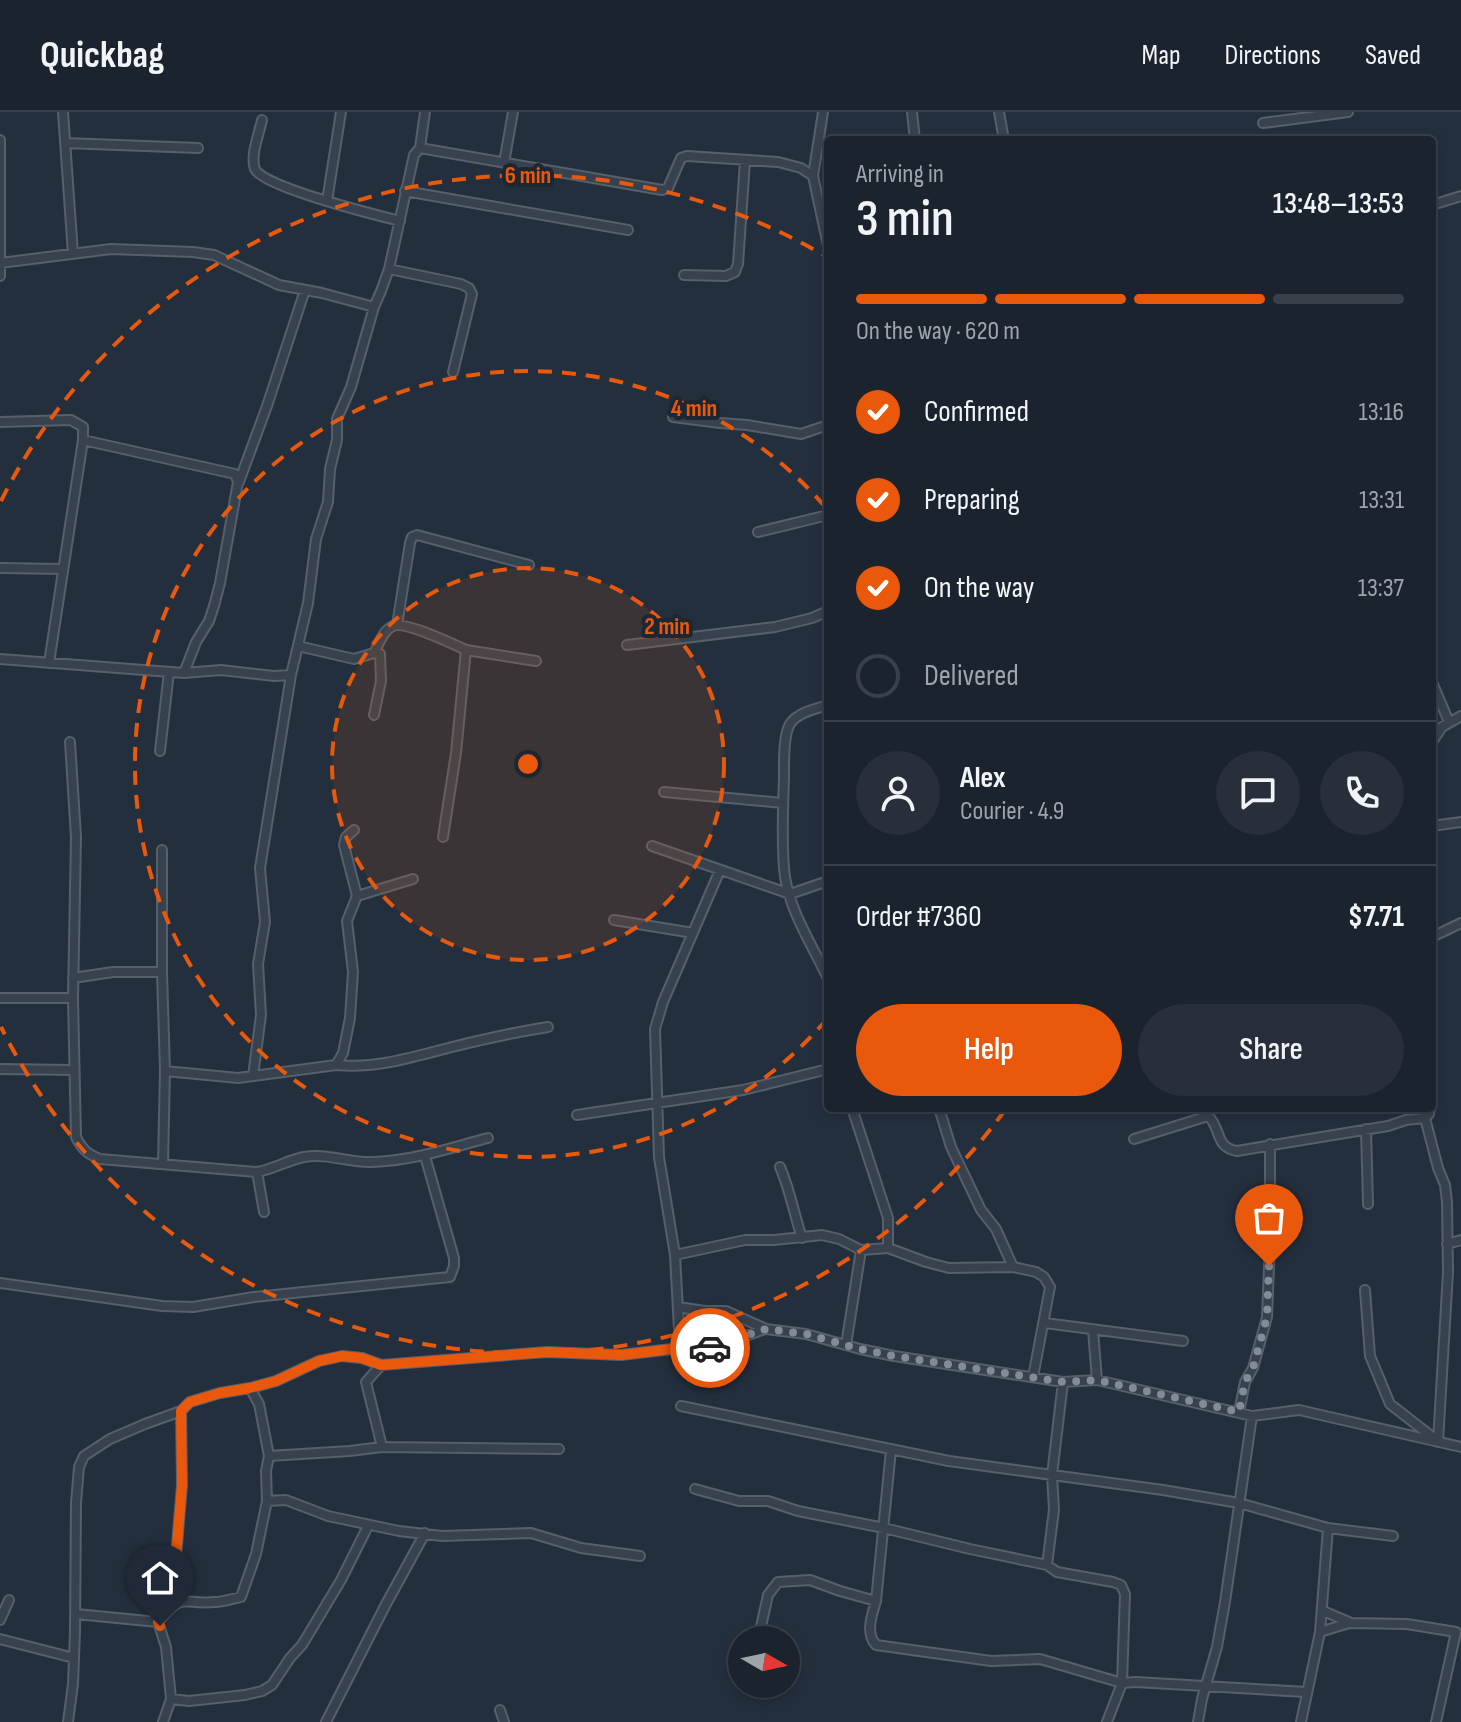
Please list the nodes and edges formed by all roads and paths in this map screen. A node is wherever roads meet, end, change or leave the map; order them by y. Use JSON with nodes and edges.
{"nodes":[{"id":1,"x":63,"y":112,"type":"edge"},
{"id":2,"x":341,"y":112,"type":"edge"},
{"id":3,"x":425,"y":112,"type":"edge"},
{"id":4,"x":513,"y":112,"type":"edge"},
{"id":5,"x":823,"y":112,"type":"edge"},
{"id":6,"x":912,"y":112,"type":"edge"},
{"id":7,"x":999,"y":112,"type":"edge"},
{"id":8,"x":1348,"y":112,"type":"edge"},
{"id":9,"x":262,"y":120,"type":"dead end"},
{"id":10,"x":1263,"y":123,"type":"dead end"},
{"id":11,"x":915,"y":136,"type":"edge"},
{"id":12,"x":1003,"y":136,"type":"edge"},
{"id":13,"x":0,"y":140,"type":"edge"},
{"id":14,"x":65,"y":143,"type":"junction"},
{"id":15,"x":198,"y":148,"type":"dead end"},
{"id":16,"x":420,"y":148,"type":"junction"},
{"id":17,"x":745,"y":161,"type":"junction"},
{"id":18,"x":504,"y":163,"type":"junction"},
{"id":19,"x":813,"y":176,"type":"junction"},
{"id":20,"x":405,"y":191,"type":"junction"},
{"id":21,"x":1461,"y":196,"type":"edge"},
{"id":22,"x":327,"y":201,"type":"junction"},
{"id":23,"x":1436,"y":204,"type":"edge"},
{"id":24,"x":400,"y":221,"type":"junction"},
{"id":25,"x":824,"y":227,"type":"edge"},
{"id":26,"x":628,"y":230,"type":"dead end"},
{"id":27,"x":73,"y":254,"type":"junction"},
{"id":28,"x":1,"y":263,"type":"edge"},
{"id":29,"x":389,"y":269,"type":"junction"},
{"id":30,"x":684,"y":275,"type":"dead end"},
{"id":31,"x":0,"y":276,"type":"edge"},
{"id":32,"x":305,"y":290,"type":"junction"},
{"id":33,"x":374,"y":307,"type":"junction"},
{"id":34,"x":453,"y":372,"type":"dead end"},
{"id":35,"x":673,"y":417,"type":"dead end"},
{"id":36,"x":0,"y":422,"type":"edge"},
{"id":37,"x":824,"y":426,"type":"edge"},
{"id":38,"x":83,"y":440,"type":"junction"},
{"id":39,"x":238,"y":482,"type":"junction"},
{"id":40,"x":824,"y":516,"type":"edge"},
{"id":41,"x":758,"y":532,"type":"dead end"},
{"id":42,"x":529,"y":565,"type":"dead end"},
{"id":43,"x":0,"y":568,"type":"edge"},
{"id":44,"x":63,"y":569,"type":"junction"},
{"id":45,"x":824,"y":613,"type":"edge"},
{"id":46,"x":397,"y":625,"type":"junction"},
{"id":47,"x":627,"y":645,"type":"dead end"},
{"id":48,"x":298,"y":646,"type":"junction"},
{"id":49,"x":466,"y":650,"type":"junction"},
{"id":50,"x":374,"y":653,"type":"junction"},
{"id":51,"x":0,"y":659,"type":"edge"},
{"id":52,"x":536,"y":661,"type":"dead end"},
{"id":53,"x":49,"y":663,"type":"junction"},
{"id":54,"x":169,"y":672,"type":"junction"},
{"id":55,"x":184,"y":673,"type":"junction"},
{"id":56,"x":291,"y":675,"type":"junction"},
{"id":57,"x":1436,"y":702,"type":"edge"},
{"id":58,"x":824,"y":706,"type":"edge"},
{"id":59,"x":374,"y":715,"type":"dead end"},
{"id":60,"x":1461,"y":716,"type":"edge"},
{"id":61,"x":1441,"y":726,"type":"edge"},
{"id":62,"x":70,"y":742,"type":"dead end"},
{"id":63,"x":160,"y":751,"type":"dead end"},
{"id":64,"x":664,"y":792,"type":"dead end"},
{"id":65,"x":783,"y":803,"type":"junction"},
{"id":66,"x":1461,"y":822,"type":"edge"},
{"id":67,"x":1436,"y":825,"type":"edge"},
{"id":68,"x":354,"y":830,"type":"dead end"},
{"id":69,"x":443,"y":837,"type":"dead end"},
{"id":70,"x":652,"y":846,"type":"dead end"},
{"id":71,"x":162,"y":850,"type":"dead end"},
{"id":72,"x":720,"y":870,"type":"junction"},
{"id":73,"x":413,"y":879,"type":"dead end"},
{"id":74,"x":824,"y":882,"type":"edge"},
{"id":75,"x":790,"y":894,"type":"junction"},
{"id":76,"x":357,"y":896,"type":"junction"},
{"id":77,"x":614,"y":920,"type":"dead end"},
{"id":78,"x":1461,"y":923,"type":"edge"},
{"id":79,"x":693,"y":933,"type":"junction"},
{"id":80,"x":1436,"y":935,"type":"edge"},
{"id":81,"x":824,"y":970,"type":"edge"},
{"id":82,"x":162,"y":972,"type":"junction"},
{"id":83,"x":73,"y":978,"type":"junction"},
{"id":84,"x":0,"y":998,"type":"edge"},
{"id":85,"x":73,"y":998,"type":"junction"},
{"id":86,"x":548,"y":1027,"type":"dead end"},
{"id":87,"x":336,"y":1065,"type":"junction"},
{"id":88,"x":0,"y":1069,"type":"edge"},
{"id":89,"x":74,"y":1070,"type":"junction"},
{"id":90,"x":824,"y":1070,"type":"edge"},
{"id":91,"x":165,"y":1071,"type":"junction"},
{"id":92,"x":253,"y":1076,"type":"junction"},
{"id":93,"x":657,"y":1102,"type":"junction"},
{"id":94,"x":853,"y":1112,"type":"edge"},
{"id":95,"x":940,"y":1112,"type":"edge"},
{"id":96,"x":1428,"y":1112,"type":"edge"},
{"id":97,"x":577,"y":1115,"type":"dead end"},
{"id":98,"x":1425,"y":1118,"type":"junction"},
{"id":99,"x":1366,"y":1129,"type":"junction"},
{"id":100,"x":488,"y":1138,"type":"dead end"},
{"id":101,"x":1134,"y":1139,"type":"dead end"},
{"id":102,"x":1270,"y":1144,"type":"junction"},
{"id":103,"x":425,"y":1156,"type":"junction"},
{"id":104,"x":163,"y":1164,"type":"junction"},
{"id":105,"x":780,"y":1167,"type":"dead end"},
{"id":106,"x":257,"y":1172,"type":"junction"},
{"id":107,"x":1368,"y":1204,"type":"dead end"},
{"id":108,"x":264,"y":1212,"type":"dead end"},
{"id":109,"x":802,"y":1238,"type":"junction"},
{"id":110,"x":1461,"y":1240,"type":"edge"},
{"id":111,"x":1447,"y":1244,"type":"junction"},
{"id":112,"x":888,"y":1248,"type":"junction"},
{"id":113,"x":861,"y":1250,"type":"junction"},
{"id":114,"x":675,"y":1255,"type":"junction"},
{"id":115,"x":1013,"y":1267,"type":"junction"},
{"id":116,"x":0,"y":1283,"type":"edge"},
{"id":117,"x":1365,"y":1290,"type":"dead end"},
{"id":118,"x":678,"y":1307,"type":"junction"},
{"id":119,"x":1045,"y":1323,"type":"junction"},
{"id":120,"x":766,"y":1329,"type":"junction"},
{"id":121,"x":1093,"y":1330,"type":"junction"},
{"id":122,"x":1183,"y":1341,"type":"dead end"},
{"id":123,"x":846,"y":1345,"type":"junction"},
{"id":124,"x":680,"y":1348,"type":"junction"},
{"id":125,"x":381,"y":1365,"type":"junction"},
{"id":126,"x":1033,"y":1377,"type":"junction"},
{"id":127,"x":1097,"y":1380,"type":"junction"},
{"id":128,"x":1063,"y":1382,"type":"junction"},
{"id":129,"x":250,"y":1388,"type":"junction"},
{"id":130,"x":681,"y":1406,"type":"dead end"},
{"id":131,"x":181,"y":1411,"type":"junction"},
{"id":132,"x":1239,"y":1412,"type":"junction"},
{"id":133,"x":1252,"y":1416,"type":"junction"},
{"id":134,"x":1438,"y":1442,"type":"junction"},
{"id":135,"x":382,"y":1447,"type":"junction"},
{"id":136,"x":1461,"y":1447,"type":"edge"},
{"id":137,"x":559,"y":1449,"type":"dead end"},
{"id":138,"x":891,"y":1450,"type":"junction"},
{"id":139,"x":269,"y":1456,"type":"junction"},
{"id":140,"x":1052,"y":1475,"type":"junction"},
{"id":141,"x":695,"y":1489,"type":"dead end"},
{"id":142,"x":267,"y":1501,"type":"junction"},
{"id":143,"x":1239,"y":1503,"type":"junction"},
{"id":144,"x":368,"y":1526,"type":"junction"},
{"id":145,"x":884,"y":1528,"type":"junction"},
{"id":146,"x":1328,"y":1528,"type":"junction"},
{"id":147,"x":425,"y":1533,"type":"junction"},
{"id":148,"x":1393,"y":1536,"type":"dead end"},
{"id":149,"x":640,"y":1556,"type":"dead end"},
{"id":150,"x":1047,"y":1565,"type":"junction"},
{"id":151,"x":9,"y":1600,"type":"dead end"},
{"id":152,"x":876,"y":1601,"type":"junction"},
{"id":153,"x":172,"y":1605,"type":"junction"},
{"id":154,"x":1323,"y":1611,"type":"junction"},
{"id":155,"x":76,"y":1614,"type":"junction"},
{"id":156,"x":0,"y":1620,"type":"edge"},
{"id":157,"x":158,"y":1622,"type":"junction"},
{"id":158,"x":1349,"y":1623,"type":"junction"},
{"id":159,"x":761,"y":1626,"type":"edge"},
{"id":160,"x":1320,"y":1632,"type":"junction"},
{"id":161,"x":0,"y":1639,"type":"edge"},
{"id":162,"x":74,"y":1658,"type":"junction"},
{"id":163,"x":1122,"y":1683,"type":"junction"},
{"id":164,"x":1206,"y":1686,"type":"junction"},
{"id":165,"x":1306,"y":1692,"type":"junction"},
{"id":166,"x":171,"y":1699,"type":"junction"},
{"id":167,"x":500,"y":1710,"type":"dead end"},
{"id":168,"x":68,"y":1722,"type":"edge"},
{"id":169,"x":163,"y":1722,"type":"edge"},
{"id":170,"x":326,"y":1722,"type":"edge"},
{"id":171,"x":504,"y":1722,"type":"edge"},
{"id":172,"x":1107,"y":1722,"type":"edge"},
{"id":173,"x":1198,"y":1722,"type":"edge"},
{"id":174,"x":1301,"y":1722,"type":"edge"},
{"id":175,"x":1436,"y":1722,"type":"edge"}],
"edges":[{"from":1,"to":14,"type":"street"},
{"from":2,"to":22,"type":"street"},
{"from":3,"to":16,"type":"street"},
{"from":4,"to":18,"type":"street"},
{"from":5,"to":19,"type":"street"},
{"from":6,"to":11,"type":"street"},
{"from":7,"to":12,"type":"street"},
{"from":8,"to":10,"type":"street"},
{"from":9,"to":22,"type":"street"},
{"from":13,"to":28,"type":"street"},
{"from":14,"to":15,"type":"street"},
{"from":14,"to":27,"type":"street"},
{"from":16,"to":18,"type":"street"},
{"from":16,"to":20,"type":"street"},
{"from":17,"to":18,"type":"street"},
{"from":17,"to":19,"type":"street"},
{"from":17,"to":30,"type":"street"},
{"from":19,"to":25,"type":"street"},
{"from":20,"to":24,"type":"street"},
{"from":20,"to":26,"type":"street"},
{"from":21,"to":23,"type":"street"},
{"from":22,"to":24,"type":"street"},
{"from":24,"to":29,"type":"street"},
{"from":27,"to":28,"type":"street"},
{"from":27,"to":32,"type":"street"},
{"from":28,"to":31,"type":"street"},
{"from":29,"to":33,"type":"street"},
{"from":29,"to":34,"type":"street"},
{"from":32,"to":33,"type":"street"},
{"from":32,"to":39,"type":"street"},
{"from":33,"to":48,"type":"street"},
{"from":35,"to":37,"type":"street"},
{"from":36,"to":38,"type":"street"},
{"from":38,"to":39,"type":"street"},
{"from":38,"to":44,"type":"street"},
{"from":39,"to":55,"type":"street"},
{"from":40,"to":41,"type":"street"},
{"from":42,"to":46,"type":"street"},
{"from":43,"to":44,"type":"street"},
{"from":44,"to":53,"type":"street"},
{"from":45,"to":47,"type":"street"},
{"from":46,"to":49,"type":"street"},
{"from":46,"to":50,"type":"street"},
{"from":48,"to":50,"type":"street"},
{"from":48,"to":56,"type":"street"},
{"from":49,"to":52,"type":"street"},
{"from":49,"to":69,"type":"street"},
{"from":50,"to":59,"type":"street"},
{"from":51,"to":53,"type":"street"},
{"from":53,"to":54,"type":"street"},
{"from":54,"to":55,"type":"street"},
{"from":54,"to":63,"type":"street"},
{"from":55,"to":56,"type":"street"},
{"from":56,"to":92,"type":"street"},
{"from":57,"to":61,"type":"street"},
{"from":58,"to":65,"type":"street"},
{"from":60,"to":61,"type":"street"},
{"from":62,"to":83,"type":"street"},
{"from":64,"to":65,"type":"street"},
{"from":65,"to":75,"type":"street"},
{"from":66,"to":67,"type":"street"},
{"from":68,"to":76,"type":"street"},
{"from":70,"to":72,"type":"street"},
{"from":71,"to":82,"type":"street"},
{"from":72,"to":75,"type":"street"},
{"from":72,"to":79,"type":"street"},
{"from":73,"to":76,"type":"street"},
{"from":74,"to":75,"type":"street"},
{"from":75,"to":81,"type":"street"},
{"from":76,"to":87,"type":"street"},
{"from":77,"to":79,"type":"street"},
{"from":78,"to":80,"type":"street"},
{"from":79,"to":93,"type":"street"},
{"from":82,"to":83,"type":"street"},
{"from":82,"to":91,"type":"street"},
{"from":83,"to":85,"type":"street"},
{"from":84,"to":85,"type":"street"},
{"from":85,"to":89,"type":"street"},
{"from":86,"to":87,"type":"street"},
{"from":87,"to":92,"type":"street"},
{"from":88,"to":89,"type":"street"},
{"from":89,"to":104,"type":"street"},
{"from":90,"to":93,"type":"street"},
{"from":91,"to":92,"type":"street"},
{"from":91,"to":104,"type":"street"},
{"from":93,"to":97,"type":"street"},
{"from":93,"to":114,"type":"street"},
{"from":94,"to":112,"type":"street"},
{"from":95,"to":115,"type":"street"},
{"from":96,"to":98,"type":"street"},
{"from":98,"to":99,"type":"street"},
{"from":98,"to":111,"type":"street"},
{"from":99,"to":102,"type":"street"},
{"from":99,"to":107,"type":"street"},
{"from":100,"to":103,"type":"street"},
{"from":101,"to":102,"type":"street"},
{"from":102,"to":132,"type":"street"},
{"from":103,"to":106,"type":"street"},
{"from":103,"to":116,"type":"street"},
{"from":104,"to":106,"type":"street"},
{"from":105,"to":109,"type":"street"},
{"from":106,"to":108,"type":"street"},
{"from":109,"to":113,"type":"street"},
{"from":109,"to":114,"type":"street"},
{"from":110,"to":111,"type":"street"},
{"from":111,"to":134,"type":"street"},
{"from":112,"to":113,"type":"street"},
{"from":112,"to":115,"type":"street"},
{"from":113,"to":123,"type":"street"},
{"from":114,"to":118,"type":"street"},
{"from":115,"to":119,"type":"street"},
{"from":117,"to":134,"type":"street"},
{"from":118,"to":120,"type":"street"},
{"from":118,"to":124,"type":"street"},
{"from":119,"to":121,"type":"street"},
{"from":119,"to":126,"type":"street"},
{"from":120,"to":123,"type":"street"},
{"from":120,"to":124,"type":"street"},
{"from":121,"to":122,"type":"street"},
{"from":121,"to":127,"type":"street"},
{"from":123,"to":126,"type":"street"},
{"from":124,"to":125,"type":"street"},
{"from":125,"to":129,"type":"street"},
{"from":125,"to":135,"type":"street"},
{"from":126,"to":128,"type":"street"},
{"from":127,"to":128,"type":"street"},
{"from":127,"to":132,"type":"street"},
{"from":128,"to":140,"type":"street"},
{"from":129,"to":131,"type":"street"},
{"from":129,"to":139,"type":"street"},
{"from":130,"to":138,"type":"street"},
{"from":131,"to":153,"type":"street"},
{"from":131,"to":155,"type":"street"},
{"from":132,"to":133,"type":"street"},
{"from":133,"to":134,"type":"street"},
{"from":133,"to":143,"type":"street"},
{"from":134,"to":136,"type":"street"},
{"from":135,"to":137,"type":"street"},
{"from":135,"to":139,"type":"street"},
{"from":138,"to":140,"type":"street"},
{"from":138,"to":145,"type":"street"},
{"from":139,"to":142,"type":"street"},
{"from":140,"to":143,"type":"street"},
{"from":140,"to":150,"type":"street"},
{"from":141,"to":145,"type":"street"},
{"from":142,"to":144,"type":"street"},
{"from":142,"to":153,"type":"street"},
{"from":143,"to":146,"type":"street"},
{"from":143,"to":164,"type":"street"},
{"from":144,"to":147,"type":"street"},
{"from":144,"to":166,"type":"street"},
{"from":145,"to":150,"type":"street"},
{"from":145,"to":152,"type":"street"},
{"from":146,"to":148,"type":"street"},
{"from":146,"to":154,"type":"street"},
{"from":147,"to":149,"type":"street"},
{"from":147,"to":170,"type":"street"},
{"from":150,"to":163,"type":"street"},
{"from":151,"to":156,"type":"street"},
{"from":152,"to":159,"type":"street"},
{"from":152,"to":163,"type":"street"},
{"from":153,"to":157,"type":"street"},
{"from":154,"to":158,"type":"street"},
{"from":154,"to":160,"type":"street"},
{"from":155,"to":157,"type":"street"},
{"from":155,"to":162,"type":"street"},
{"from":157,"to":166,"type":"street"},
{"from":158,"to":160,"type":"street"},
{"from":158,"to":175,"type":"street"},
{"from":160,"to":165,"type":"street"},
{"from":161,"to":162,"type":"street"},
{"from":162,"to":168,"type":"street"},
{"from":163,"to":164,"type":"street"},
{"from":163,"to":172,"type":"street"},
{"from":164,"to":165,"type":"street"},
{"from":164,"to":173,"type":"street"},
{"from":165,"to":174,"type":"street"},
{"from":166,"to":169,"type":"street"},
{"from":167,"to":171,"type":"street"}]}
